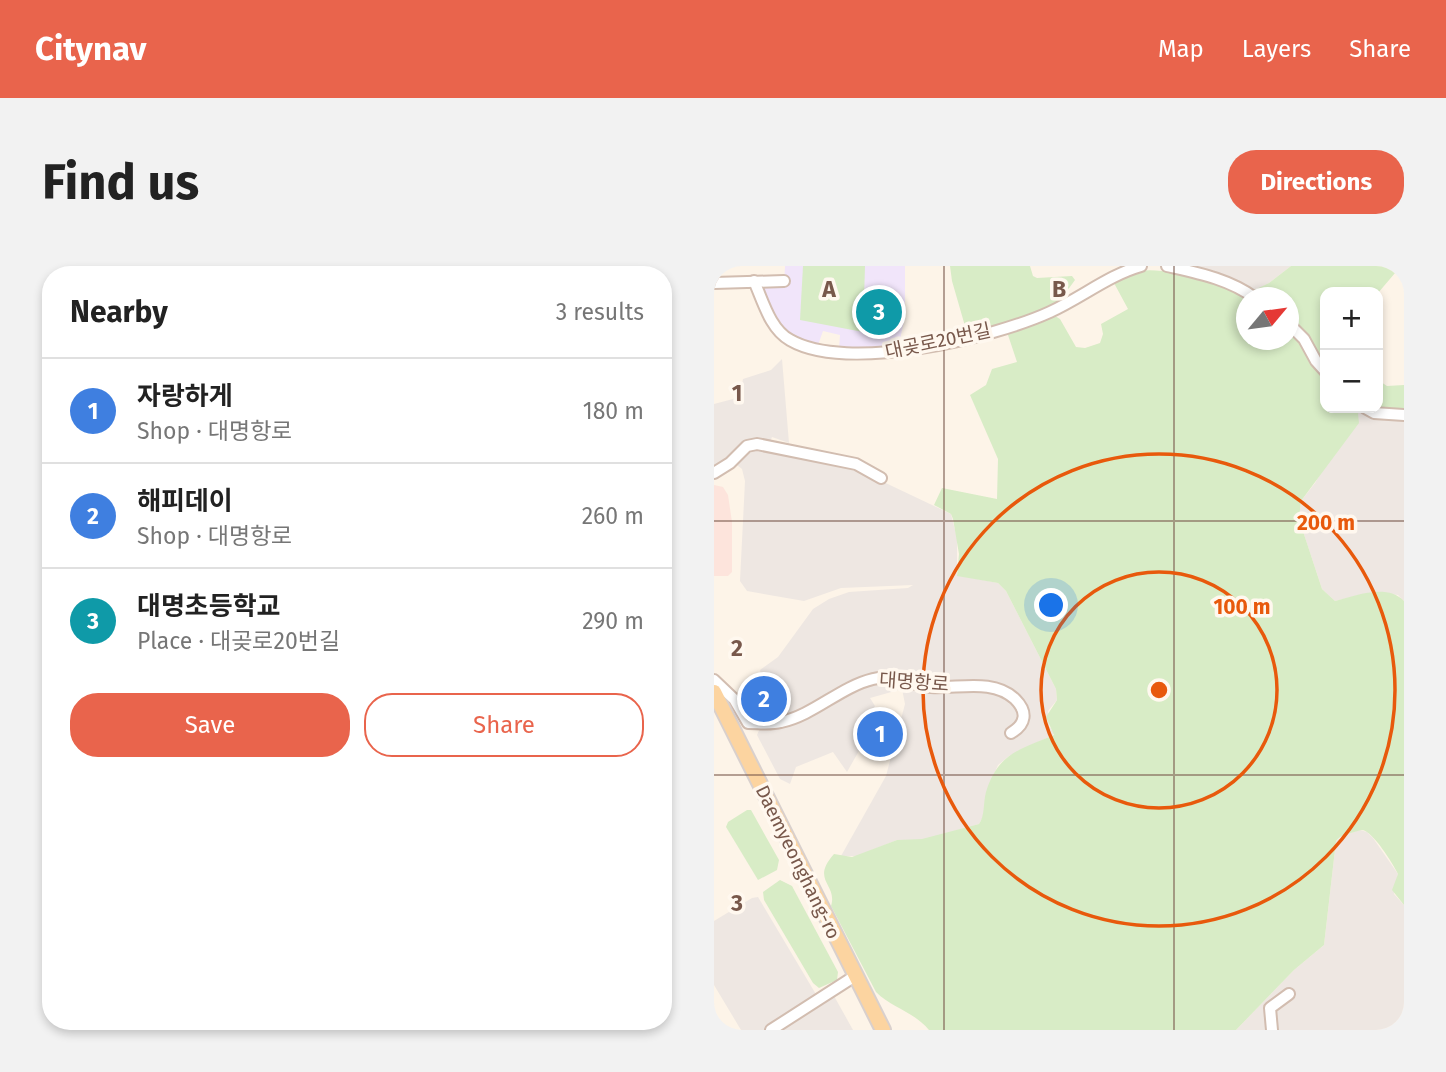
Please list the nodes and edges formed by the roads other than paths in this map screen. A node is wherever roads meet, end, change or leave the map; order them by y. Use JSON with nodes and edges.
{"nodes":[{"id":1,"x":1141,"y":266,"type":"edge"},
{"id":2,"x":1167,"y":266,"type":"edge"},
{"id":3,"x":754,"y":281,"type":"junction"},
{"id":4,"x":784,"y":281,"type":"dead end"},
{"id":5,"x":714,"y":283,"type":"edge"},
{"id":6,"x":1237,"y":287,"type":"edge"},
{"id":7,"x":1299,"y":334,"type":"edge"},
{"id":8,"x":1320,"y":365,"type":"edge"},
{"id":9,"x":1374,"y":413,"type":"edge"},
{"id":10,"x":1404,"y":415,"type":"edge"},
{"id":11,"x":714,"y":472,"type":"edge"},
{"id":12,"x":881,"y":478,"type":"dead end"},
{"id":13,"x":714,"y":680,"type":"edge"},
{"id":14,"x":714,"y":692,"type":"edge"},
{"id":15,"x":1011,"y":733,"type":"dead end"},
{"id":16,"x":855,"y":976,"type":"junction"},
{"id":17,"x":1289,"y":994,"type":"dead end"},
{"id":18,"x":771,"y":1030,"type":"edge"},
{"id":19,"x":883,"y":1030,"type":"edge"},
{"id":20,"x":1272,"y":1030,"type":"edge"}],
"edges":[{"from":1,"to":3,"type":"street","name":"대곶로20번길"},
{"from":2,"to":6,"type":"street"},
{"from":3,"to":4,"type":"street"},
{"from":3,"to":5,"type":"street"},
{"from":7,"to":8,"type":"street"},
{"from":9,"to":10,"type":"street"},
{"from":11,"to":12,"type":"street"},
{"from":13,"to":15,"type":"street","name":"대명항로"},
{"from":14,"to":16,"type":"main road","name":"Daemyeonghang-ro"},
{"from":16,"to":18,"type":"street"},
{"from":16,"to":19,"type":"main road","name":"Daemyeonghang-ro"},
{"from":17,"to":20,"type":"street"}]}
